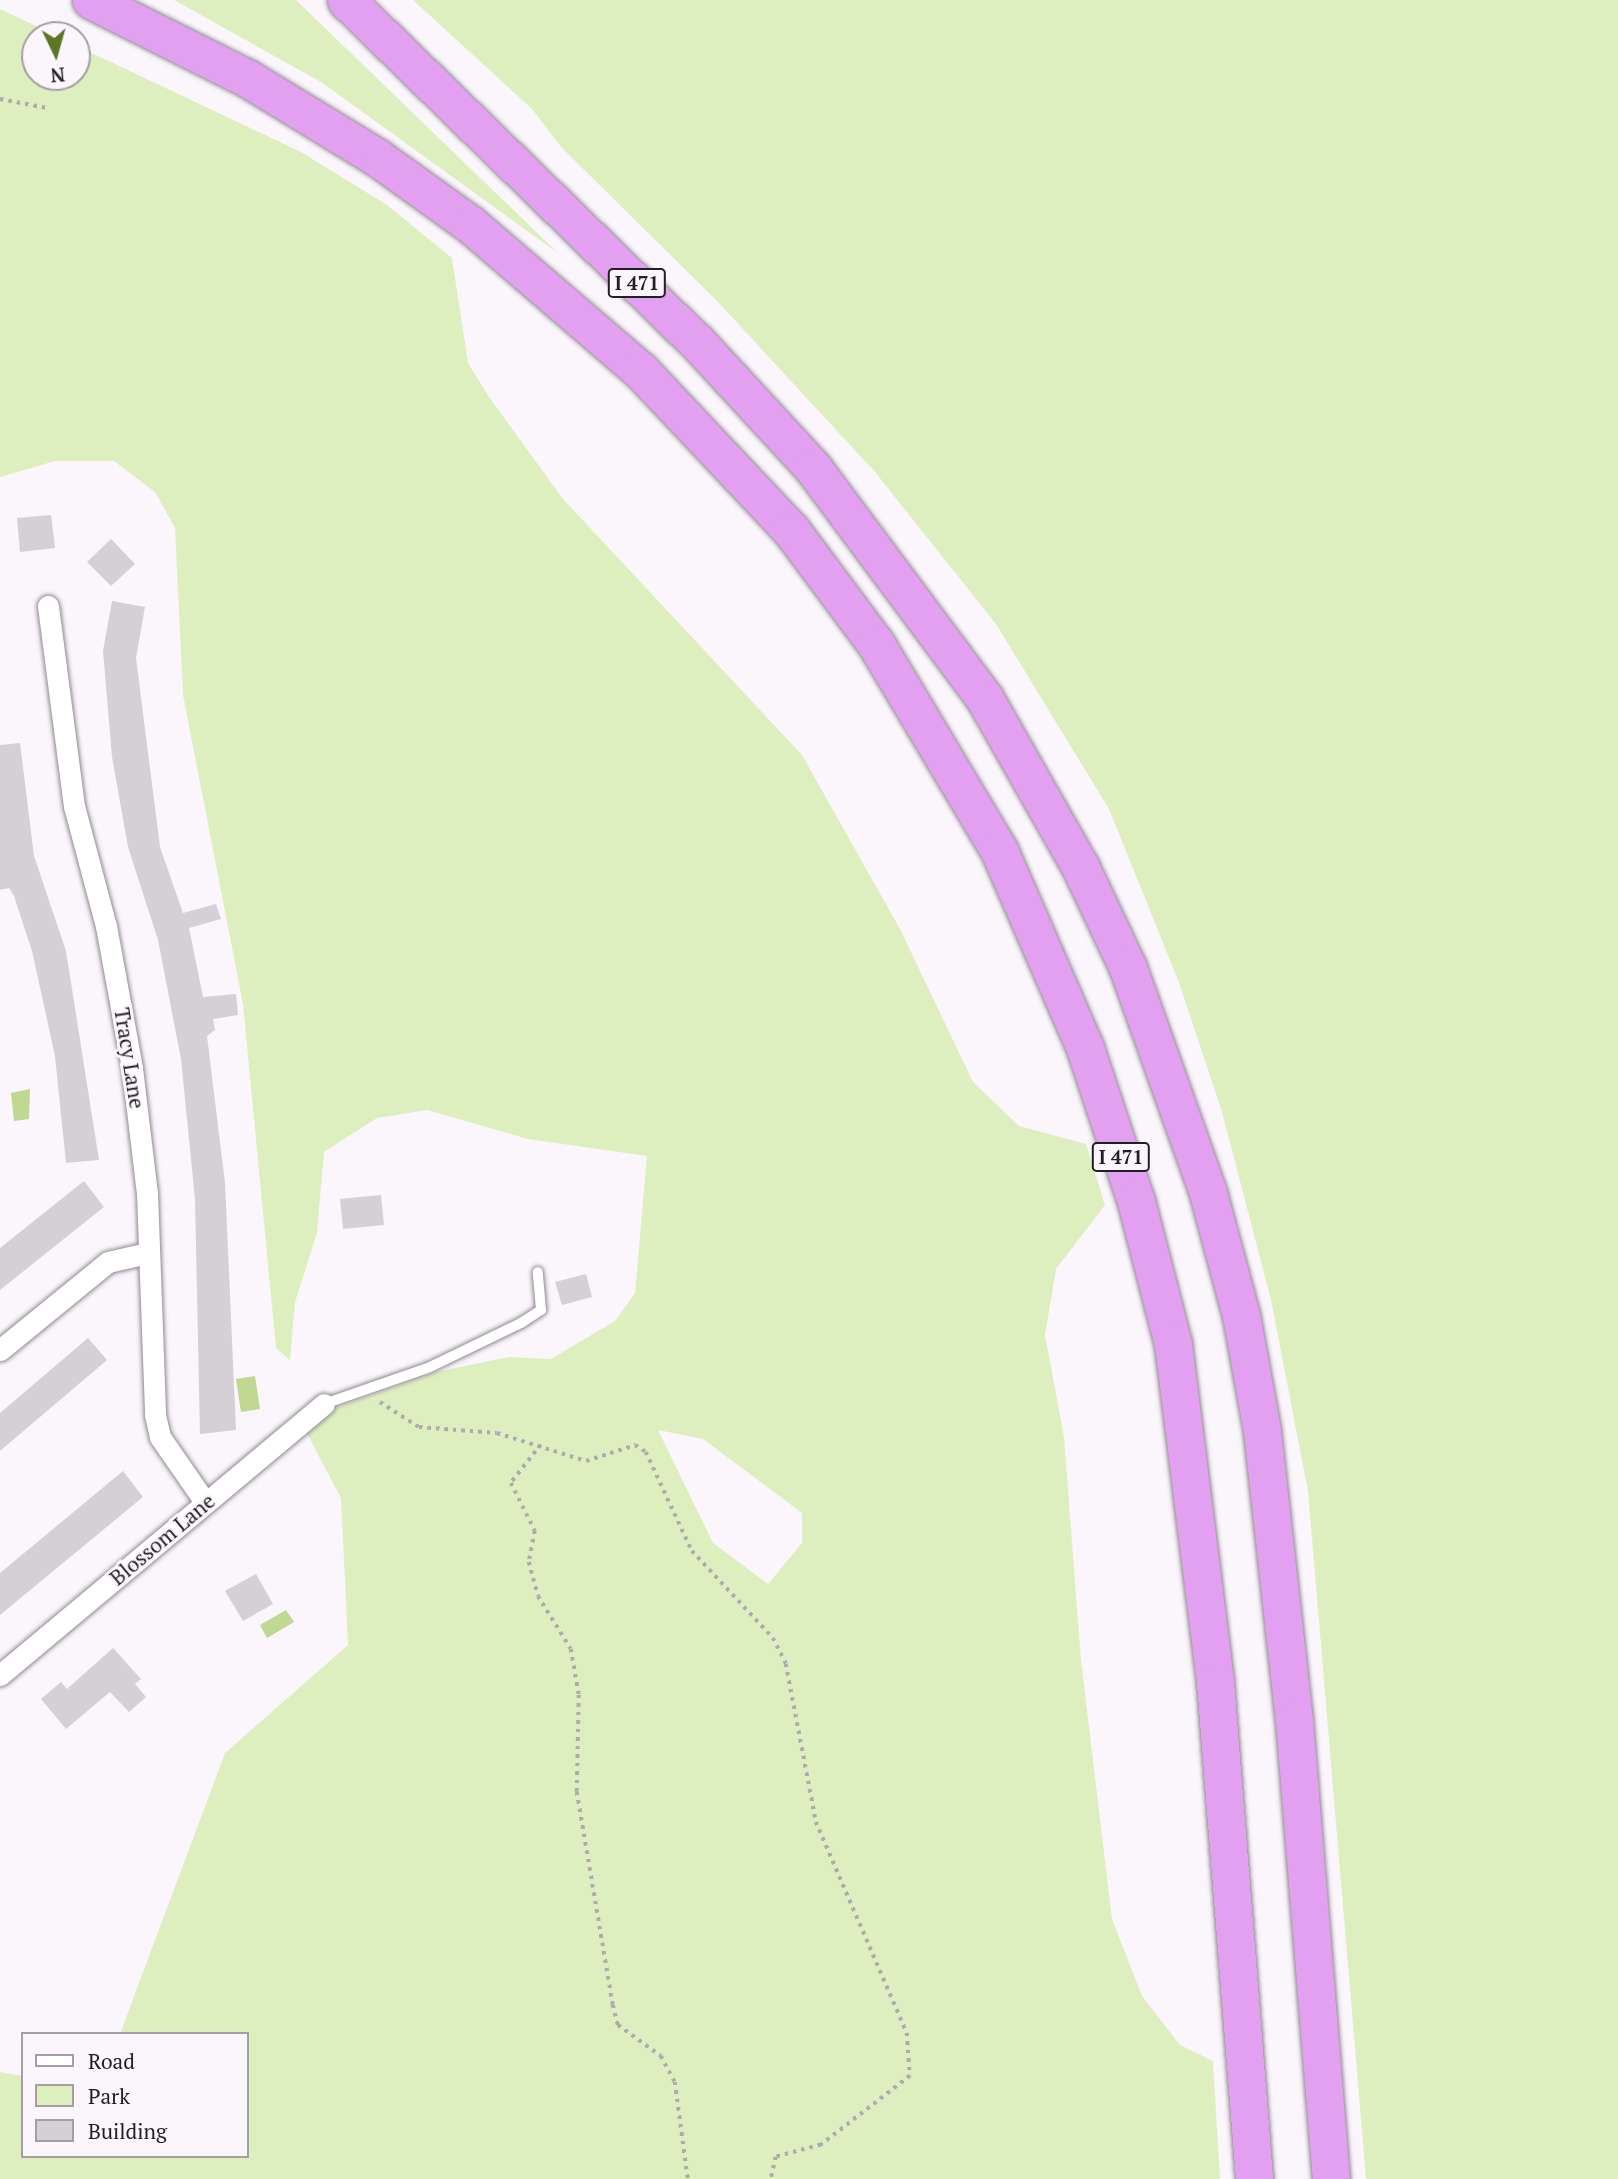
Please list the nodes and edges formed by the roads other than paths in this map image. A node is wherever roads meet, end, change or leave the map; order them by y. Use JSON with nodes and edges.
{"nodes":[{"id":1,"x":91,"y":0,"type":"edge"},
{"id":2,"x":104,"y":0,"type":"edge"},
{"id":3,"x":346,"y":0,"type":"edge"},
{"id":4,"x":183,"y":44,"type":"junction"},
{"id":5,"x":48,"y":606,"type":"dead end"},
{"id":6,"x":148,"y":1253,"type":"junction"},
{"id":7,"x":538,"y":1272,"type":"dead end"},
{"id":8,"x":0,"y":1350,"type":"edge"},
{"id":9,"x":324,"y":1404,"type":"joint"},
{"id":10,"x":205,"y":1502,"type":"junction"},
{"id":11,"x":0,"y":1675,"type":"edge"},
{"id":12,"x":1254,"y":2179,"type":"edge"},
{"id":13,"x":1331,"y":2179,"type":"edge"}],
"edges":[{"from":1,"to":4,"type":"highway","number":"I 471"},
{"from":2,"to":4,"type":"highway"},
{"from":3,"to":13,"type":"highway","number":"I 471"},
{"from":4,"to":12,"type":"highway","number":"I 471"},
{"from":5,"to":6,"type":"street","name":"Tracy Lane"},
{"from":6,"to":8,"type":"street"},
{"from":6,"to":10,"type":"street","name":"Tracy Lane"},
{"from":7,"to":9,"type":"lane"},
{"from":9,"to":10,"type":"street","name":"Blossom Lane"},
{"from":10,"to":11,"type":"street","name":"Blossom Lane"}]}
